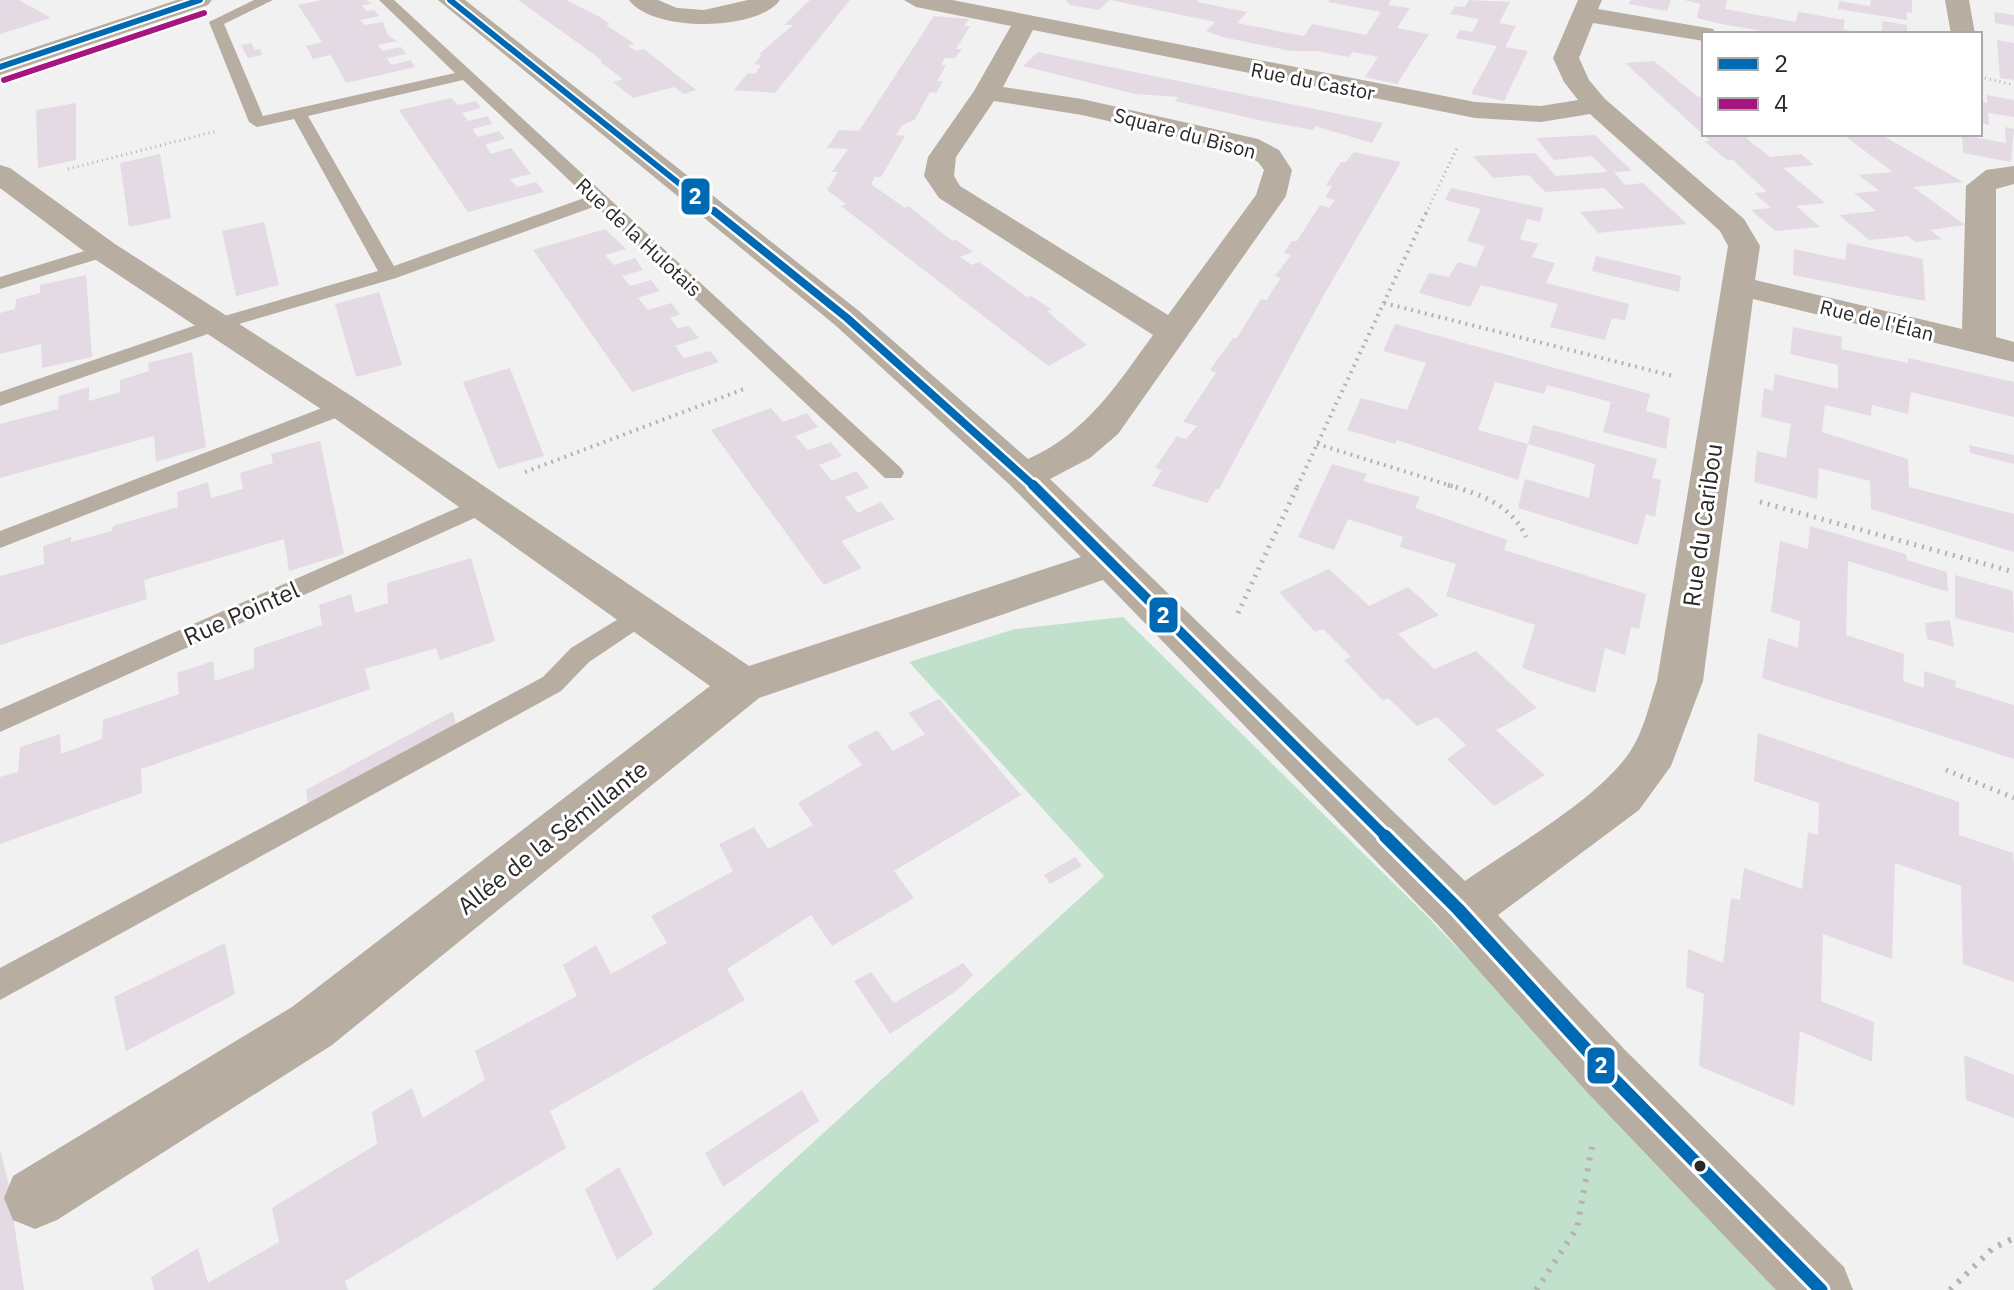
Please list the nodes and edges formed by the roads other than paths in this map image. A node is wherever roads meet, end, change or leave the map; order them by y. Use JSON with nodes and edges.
{"nodes":[{"id":1,"x":200,"y":0,"type":"edge"},
{"id":2,"x":266,"y":0,"type":"edge"},
{"id":3,"x":386,"y":0,"type":"edge"},
{"id":4,"x":450,"y":0,"type":"edge"},
{"id":5,"x":641,"y":0,"type":"edge"},
{"id":6,"x":768,"y":0,"type":"edge"},
{"id":7,"x":916,"y":0,"type":"edge"},
{"id":8,"x":1957,"y":0,"type":"edge"},
{"id":9,"x":1587,"y":7,"type":"edge"},
{"id":10,"x":1025,"y":23,"type":"junction"},
{"id":11,"x":1963,"y":32,"type":"edge"},
{"id":12,"x":1702,"y":34,"type":"edge"},
{"id":13,"x":0,"y":67,"type":"edge"},
{"id":14,"x":464,"y":75,"type":"junction"},
{"id":15,"x":987,"y":92,"type":"junction"},
{"id":16,"x":1596,"y":105,"type":"junction"},
{"id":17,"x":299,"y":113,"type":"junction"},
{"id":18,"x":2014,"y":175,"type":"edge"},
{"id":19,"x":6,"y":183,"type":"edge"},
{"id":20,"x":599,"y":199,"type":"junction"},
{"id":21,"x":104,"y":251,"type":"junction"},
{"id":22,"x":389,"y":274,"type":"junction"},
{"id":23,"x":0,"y":283,"type":"edge"},
{"id":24,"x":1741,"y":286,"type":"junction"},
{"id":25,"x":218,"y":324,"type":"junction"},
{"id":26,"x":1171,"y":331,"type":"junction"},
{"id":27,"x":1979,"y":344,"type":"junction"},
{"id":28,"x":2014,"y":352,"type":"edge"},
{"id":29,"x":0,"y":399,"type":"edge"},
{"id":30,"x":343,"y":407,"type":"junction"},
{"id":31,"x":893,"y":473,"type":"dead end"},
{"id":32,"x":1023,"y":475,"type":"junction"},
{"id":33,"x":482,"y":505,"type":"junction"},
{"id":34,"x":0,"y":540,"type":"edge"},
{"id":35,"x":1112,"y":562,"type":"junction"},
{"id":36,"x":641,"y":614,"type":"junction"},
{"id":37,"x":743,"y":686,"type":"junction"},
{"id":38,"x":0,"y":721,"type":"edge"},
{"id":39,"x":1458,"y":909,"type":"junction"},
{"id":40,"x":0,"y":985,"type":"edge"},
{"id":41,"x":35,"y":1198,"type":"dead end"},
{"id":42,"x":1821,"y":1290,"type":"edge"}],
"edges":[{"from":1,"to":13,"type":"street"},
{"from":2,"to":17,"type":"lane"},
{"from":3,"to":14,"type":"lane","name":"Rue de la Hulotais"},
{"from":4,"to":32,"type":"street"},
{"from":5,"to":6,"type":"street"},
{"from":7,"to":10,"type":"street","name":"Rue du Castor"},
{"from":8,"to":11,"type":"street"},
{"from":9,"to":12,"type":"street"},
{"from":9,"to":16,"type":"street"},
{"from":10,"to":15,"type":"street"},
{"from":10,"to":16,"type":"street","name":"Rue du Castor"},
{"from":14,"to":17,"type":"lane"},
{"from":14,"to":20,"type":"lane","name":"Rue de la Hulotais"},
{"from":15,"to":26,"type":"street"},
{"from":15,"to":26,"type":"street","name":"Square du Bison"},
{"from":16,"to":24,"type":"street","name":"Rue du Caribou"},
{"from":17,"to":22,"type":"lane"},
{"from":18,"to":27,"type":"street"},
{"from":19,"to":21,"type":"street"},
{"from":20,"to":22,"type":"lane"},
{"from":20,"to":31,"type":"lane","name":"Rue de la Hulotais"},
{"from":21,"to":23,"type":"lane"},
{"from":21,"to":25,"type":"street"},
{"from":22,"to":25,"type":"lane"},
{"from":24,"to":27,"type":"street","name":"Rue de l'Élan"},
{"from":24,"to":39,"type":"street","name":"Rue du Caribou"},
{"from":25,"to":29,"type":"lane"},
{"from":25,"to":30,"type":"street"},
{"from":26,"to":32,"type":"street","name":"Square du Bison"},
{"from":27,"to":28,"type":"street","name":"Rue de l'Élan"},
{"from":30,"to":33,"type":"street"},
{"from":30,"to":34,"type":"lane"},
{"from":32,"to":35,"type":"street"},
{"from":33,"to":36,"type":"street"},
{"from":33,"to":38,"type":"lane","name":"Rue Pointel"},
{"from":35,"to":37,"type":"street","name":"Allée de la Sémillante"},
{"from":35,"to":39,"type":"street"},
{"from":36,"to":37,"type":"street"},
{"from":36,"to":40,"type":"lane"},
{"from":37,"to":41,"type":"street","name":"Allée de la Sémillante"},
{"from":39,"to":42,"type":"street"}]}
